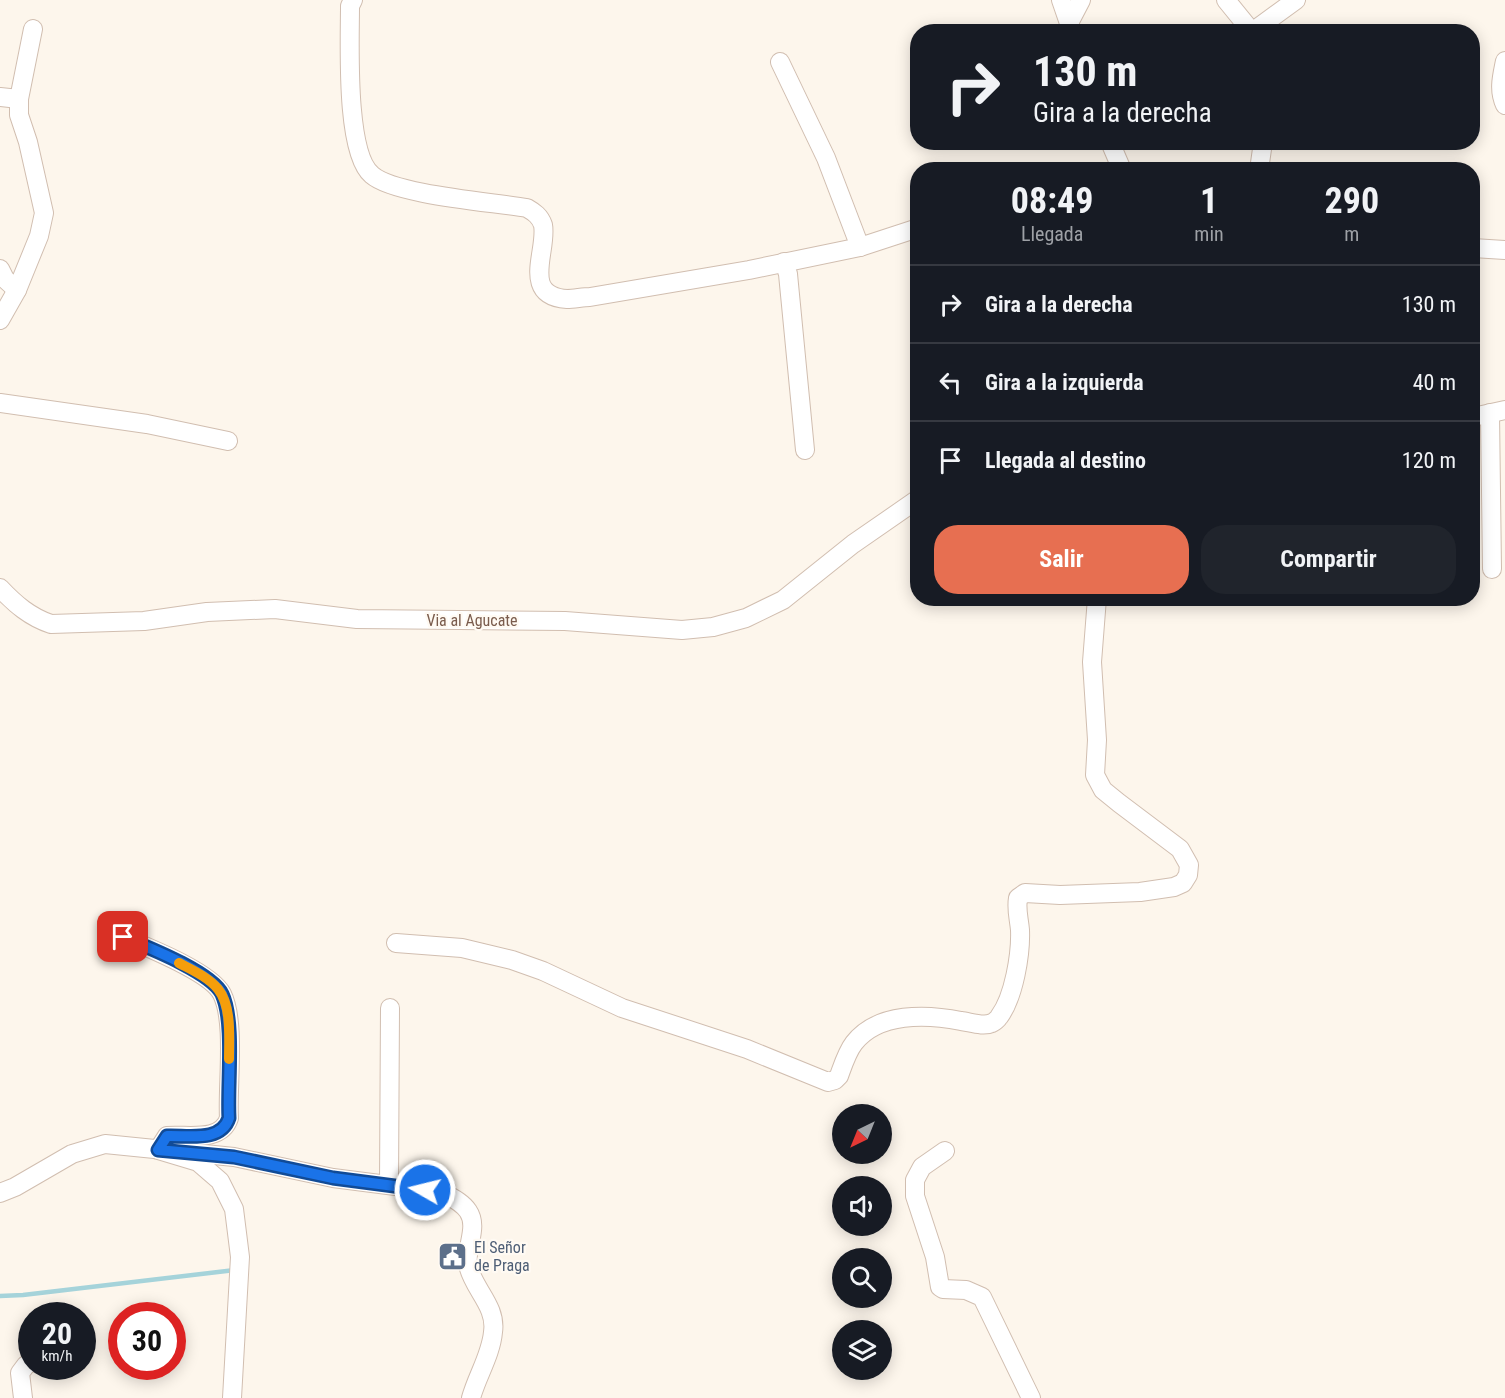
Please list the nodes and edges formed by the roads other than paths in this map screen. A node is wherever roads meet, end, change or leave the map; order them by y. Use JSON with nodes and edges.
{"nodes":[{"id":1,"x":354,"y":0,"type":"edge"},
{"id":2,"x":1061,"y":0,"type":"edge"},
{"id":3,"x":1081,"y":0,"type":"edge"},
{"id":4,"x":1226,"y":0,"type":"edge"},
{"id":5,"x":1296,"y":0,"type":"edge"},
{"id":6,"x":1070,"y":24,"type":"edge"},
{"id":7,"x":1072,"y":24,"type":"edge"},
{"id":8,"x":1246,"y":24,"type":"edge"},
{"id":9,"x":1263,"y":24,"type":"edge"},
{"id":10,"x":33,"y":29,"type":"dead end"},
{"id":11,"x":1505,"y":61,"type":"edge"},
{"id":12,"x":780,"y":62,"type":"dead end"},
{"id":13,"x":0,"y":97,"type":"edge"},
{"id":14,"x":1503,"y":98,"type":"edge"},
{"id":15,"x":19,"y":99,"type":"junction"},
{"id":16,"x":910,"y":231,"type":"edge"},
{"id":17,"x":860,"y":247,"type":"junction"},
{"id":18,"x":1480,"y":248,"type":"edge"},
{"id":19,"x":1505,"y":250,"type":"edge"},
{"id":20,"x":784,"y":262,"type":"junction"},
{"id":21,"x":0,"y":269,"type":"edge"},
{"id":22,"x":16,"y":290,"type":"junction"},
{"id":23,"x":0,"y":320,"type":"edge"},
{"id":24,"x":0,"y":404,"type":"edge"},
{"id":25,"x":1489,"y":413,"type":"edge"},
{"id":26,"x":228,"y":441,"type":"dead end"},
{"id":27,"x":805,"y":450,"type":"dead end"},
{"id":28,"x":910,"y":505,"type":"edge"},
{"id":29,"x":1492,"y":569,"type":"dead end"},
{"id":30,"x":0,"y":588,"type":"edge"},
{"id":31,"x":1096,"y":606,"type":"edge"},
{"id":32,"x":123,"y":937,"type":"dead end"},
{"id":33,"x":396,"y":943,"type":"dead end"},
{"id":34,"x":390,"y":1008,"type":"dead end"},
{"id":35,"x":158,"y":1150,"type":"junction"},
{"id":36,"x":945,"y":1151,"type":"dead end"},
{"id":37,"x":389,"y":1185,"type":"junction"},
{"id":38,"x":0,"y":1193,"type":"edge"},
{"id":39,"x":21,"y":1380,"type":"edge"},
{"id":40,"x":23,"y":1398,"type":"edge"},
{"id":41,"x":232,"y":1398,"type":"edge"},
{"id":42,"x":471,"y":1398,"type":"edge"},
{"id":43,"x":1031,"y":1398,"type":"edge"}],
"edges":[{"from":1,"to":20,"type":"street"},
{"from":2,"to":6,"type":"street"},
{"from":3,"to":7,"type":"street"},
{"from":4,"to":8,"type":"street"},
{"from":5,"to":9,"type":"street"},
{"from":10,"to":15,"type":"street"},
{"from":11,"to":14,"type":"street"},
{"from":12,"to":17,"type":"street"},
{"from":13,"to":15,"type":"street"},
{"from":15,"to":22,"type":"street"},
{"from":16,"to":17,"type":"street"},
{"from":17,"to":20,"type":"street"},
{"from":18,"to":19,"type":"street"},
{"from":20,"to":27,"type":"street"},
{"from":21,"to":22,"type":"street"},
{"from":22,"to":23,"type":"street"},
{"from":24,"to":26,"type":"street"},
{"from":25,"to":29,"type":"street"},
{"from":28,"to":30,"type":"street","name":"Via al Agucate"},
{"from":31,"to":33,"type":"street"},
{"from":32,"to":35,"type":"street"},
{"from":34,"to":37,"type":"street"},
{"from":35,"to":37,"type":"street"},
{"from":35,"to":38,"type":"street"},
{"from":35,"to":41,"type":"street"},
{"from":36,"to":43,"type":"street"},
{"from":37,"to":42,"type":"street"},
{"from":39,"to":40,"type":"street"}]}
